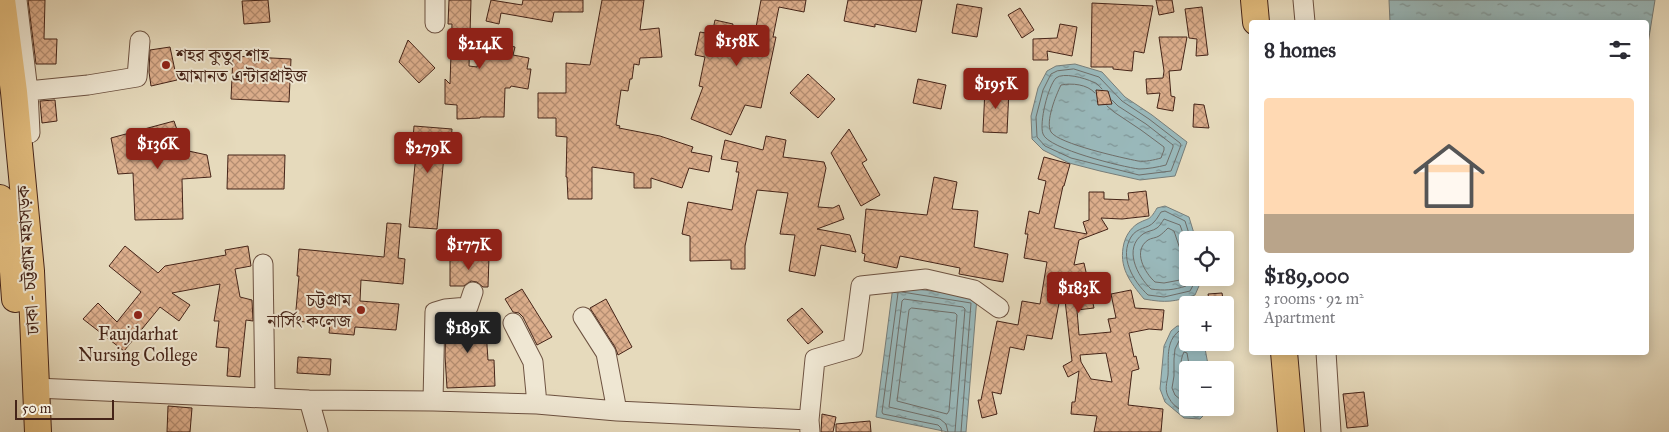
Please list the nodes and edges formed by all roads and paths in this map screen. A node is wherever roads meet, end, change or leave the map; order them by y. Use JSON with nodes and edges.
{"nodes":[{"id":1,"x":2,"y":0,"type":"edge"},
{"id":2,"x":17,"y":0,"type":"edge"},
{"id":3,"x":435,"y":0,"type":"edge"},
{"id":4,"x":1254,"y":0,"type":"edge"},
{"id":5,"x":1303,"y":0,"type":"edge"},
{"id":6,"x":1256,"y":20,"type":"edge"},
{"id":7,"x":1305,"y":20,"type":"edge"},
{"id":8,"x":436,"y":23,"type":"dead end"},
{"id":9,"x":140,"y":41,"type":"dead end"},
{"id":10,"x":28,"y":91,"type":"junction"},
{"id":11,"x":0,"y":198,"type":"edge"},
{"id":12,"x":263,"y":264,"type":"dead end"},
{"id":13,"x":15,"y":271,"type":"edge"},
{"id":14,"x":473,"y":292,"type":"dead end"},
{"id":15,"x":999,"y":308,"type":"dead end"},
{"id":16,"x":584,"y":317,"type":"dead end"},
{"id":17,"x":513,"y":323,"type":"dead end"},
{"id":18,"x":34,"y":328,"type":"junction"},
{"id":19,"x":1284,"y":355,"type":"edge"},
{"id":20,"x":1326,"y":355,"type":"edge"},
{"id":21,"x":36,"y":388,"type":"junction"},
{"id":22,"x":265,"y":397,"type":"junction"},
{"id":23,"x":309,"y":400,"type":"junction"},
{"id":24,"x":433,"y":400,"type":"junction"},
{"id":25,"x":537,"y":404,"type":"junction"},
{"id":26,"x":617,"y":411,"type":"junction"},
{"id":27,"x":810,"y":426,"type":"edge"},
{"id":28,"x":23,"y":432,"type":"edge"},
{"id":29,"x":38,"y":432,"type":"edge"},
{"id":30,"x":318,"y":432,"type":"edge"},
{"id":31,"x":1291,"y":432,"type":"edge"},
{"id":32,"x":1331,"y":432,"type":"edge"}],
"edges":[{"from":1,"to":13,"type":"highway","name":"ঢাকা - চট্টগ্রাম মহাসড়ক"},
{"from":2,"to":10,"type":"street"},
{"from":3,"to":8,"type":"street"},
{"from":4,"to":6,"type":"highway"},
{"from":5,"to":7,"type":"street"},
{"from":9,"to":10,"type":"street"},
{"from":10,"to":18,"type":"street"},
{"from":11,"to":13,"type":"highway","name":"ঢাকা - চট্টগ্রাম মহাসড়ক"},
{"from":12,"to":22,"type":"street"},
{"from":13,"to":18,"type":"highway","name":"ঢাকা - চট্টগ্রাম মহাসড়ক"},
{"from":13,"to":28,"type":"highway","name":"ঢাকা - চট্টগ্রাম মহাসড়ক"},
{"from":14,"to":24,"type":"street"},
{"from":15,"to":27,"type":"street"},
{"from":16,"to":26,"type":"street"},
{"from":17,"to":25,"type":"street"},
{"from":18,"to":21,"type":"highway","name":"ঢাকা - চট্টগ্রাম মহাসড়ক"},
{"from":19,"to":31,"type":"highway"},
{"from":20,"to":32,"type":"street"},
{"from":21,"to":22,"type":"street"},
{"from":21,"to":29,"type":"highway","name":"ঢাকা - চট্টগ্রাম মহাসড়ক"},
{"from":22,"to":23,"type":"street"},
{"from":23,"to":24,"type":"street"},
{"from":23,"to":30,"type":"street"},
{"from":24,"to":25,"type":"street"},
{"from":25,"to":26,"type":"street"},
{"from":26,"to":27,"type":"street"}]}
